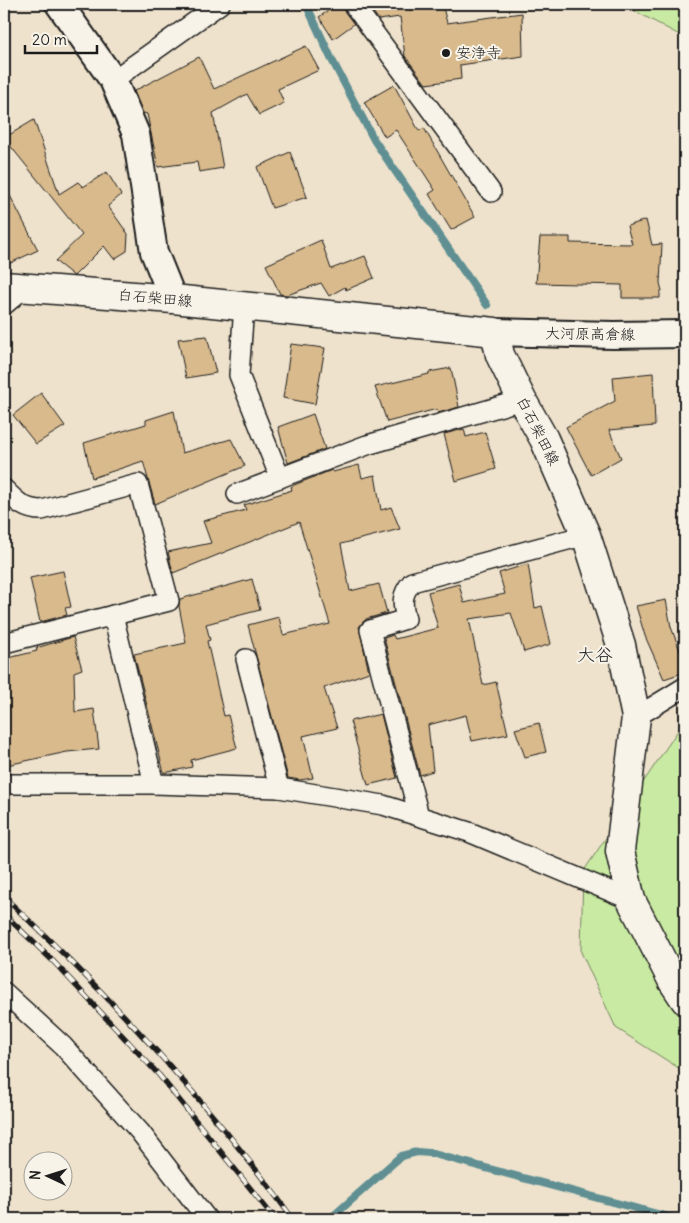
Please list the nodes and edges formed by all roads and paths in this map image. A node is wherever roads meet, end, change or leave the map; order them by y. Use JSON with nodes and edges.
{"nodes":[{"id":1,"x":59,"y":4,"type":"edge"},
{"id":2,"x":220,"y":4,"type":"edge"},
{"id":3,"x":353,"y":4,"type":"edge"},
{"id":4,"x":113,"y":80,"type":"junction"},
{"id":5,"x":491,"y":192,"type":"dead end"},
{"id":6,"x":14,"y":287,"type":"edge"},
{"id":7,"x":173,"y":299,"type":"junction"},
{"id":8,"x":4,"y":306,"type":"edge"},
{"id":9,"x":244,"y":306,"type":"junction"},
{"id":10,"x":495,"y":332,"type":"junction"},
{"id":11,"x":685,"y":334,"type":"edge"},
{"id":12,"x":522,"y":400,"type":"junction"},
{"id":13,"x":280,"y":478,"type":"junction"},
{"id":14,"x":4,"y":489,"type":"edge"},
{"id":15,"x":237,"y":494,"type":"dead end"},
{"id":16,"x":586,"y":535,"type":"junction"},
{"id":17,"x":113,"y":615,"type":"junction"},
{"id":18,"x":4,"y":643,"type":"edge"},
{"id":19,"x":246,"y":659,"type":"dead end"},
{"id":20,"x":685,"y":687,"type":"edge"},
{"id":21,"x":636,"y":717,"type":"junction"},
{"id":22,"x":4,"y":784,"type":"edge"},
{"id":23,"x":154,"y":784,"type":"junction"},
{"id":24,"x":279,"y":788,"type":"junction"},
{"id":25,"x":419,"y":816,"type":"junction"},
{"id":26,"x":632,"y":900,"type":"junction"},
{"id":27,"x":4,"y":992,"type":"edge"},
{"id":28,"x":685,"y":1000,"type":"edge"},
{"id":29,"x":207,"y":1219,"type":"edge"}],
"edges":[{"from":1,"to":4,"type":"street"},
{"from":2,"to":4,"type":"street"},
{"from":3,"to":5,"type":"street"},
{"from":4,"to":7,"type":"street"},
{"from":6,"to":7,"type":"main road","name":"白石柴田線"},
{"from":6,"to":8,"type":"street"},
{"from":7,"to":9,"type":"main road","name":"白石柴田線"},
{"from":9,"to":10,"type":"main road","name":"白石柴田線"},
{"from":9,"to":13,"type":"street"},
{"from":10,"to":11,"type":"street","name":"大河原高倉線"},
{"from":10,"to":12,"type":"main road","name":"白石柴田線"},
{"from":12,"to":13,"type":"street"},
{"from":12,"to":16,"type":"main road","name":"白石柴田線"},
{"from":13,"to":15,"type":"street"},
{"from":14,"to":17,"type":"street"},
{"from":16,"to":21,"type":"main road","name":"白石柴田線"},
{"from":16,"to":25,"type":"street"},
{"from":17,"to":18,"type":"street"},
{"from":17,"to":23,"type":"street"},
{"from":19,"to":24,"type":"street"},
{"from":20,"to":21,"type":"street"},
{"from":21,"to":26,"type":"main road","name":"白石柴田線"},
{"from":22,"to":23,"type":"street"},
{"from":23,"to":24,"type":"street"},
{"from":24,"to":25,"type":"street"},
{"from":25,"to":26,"type":"street"},
{"from":26,"to":28,"type":"main road","name":"白石柴田線"},
{"from":27,"to":29,"type":"street"}]}
